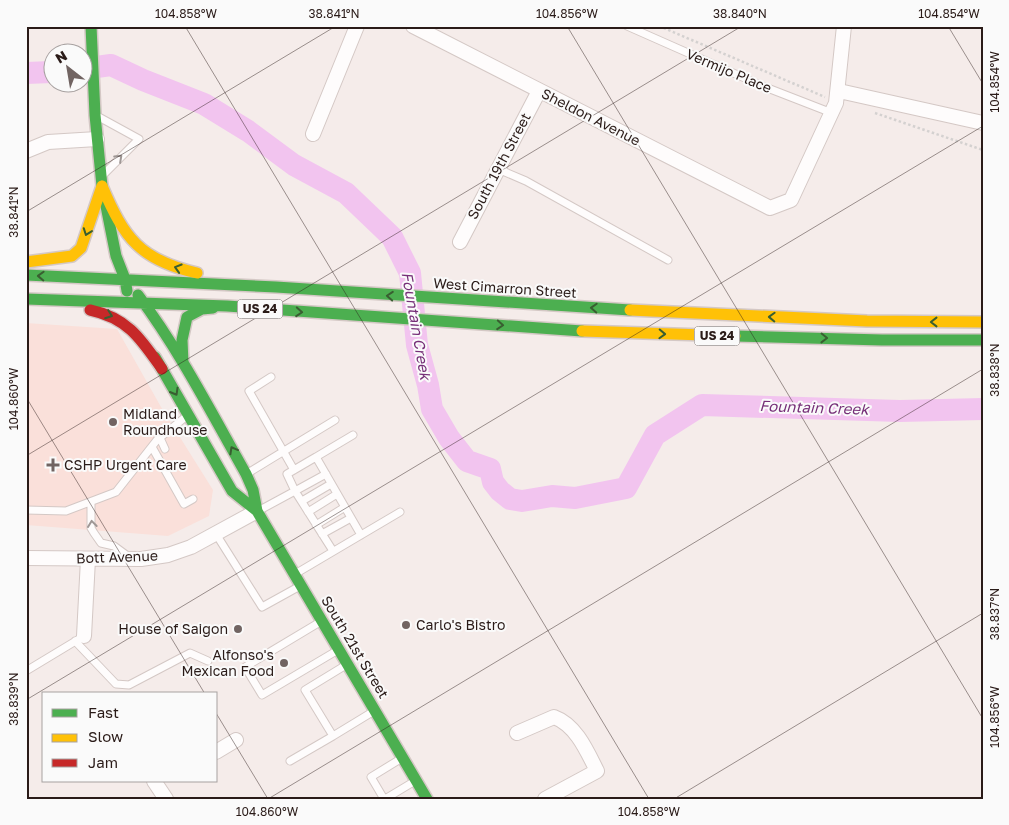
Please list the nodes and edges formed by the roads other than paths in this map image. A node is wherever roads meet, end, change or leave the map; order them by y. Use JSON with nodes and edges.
{"nodes":[{"id":1,"x":357,"y":26,"type":"edge"},
{"id":2,"x":413,"y":26,"type":"edge"},
{"id":3,"x":627,"y":26,"type":"edge"},
{"id":4,"x":844,"y":26,"type":"edge"},
{"id":5,"x":91,"y":32,"type":"edge"},
{"id":6,"x":539,"y":91,"type":"junction"},
{"id":7,"x":836,"y":102,"type":"junction"},
{"id":8,"x":95,"y":115,"type":"junction"},
{"id":9,"x":983,"y":123,"type":"edge"},
{"id":10,"x":313,"y":134,"type":"dead end"},
{"id":11,"x":97,"y":140,"type":"junction"},
{"id":12,"x":26,"y":152,"type":"edge"},
{"id":13,"x":498,"y":169,"type":"junction"},
{"id":14,"x":101,"y":182,"type":"junction"},
{"id":15,"x":460,"y":242,"type":"dead end"},
{"id":16,"x":668,"y":260,"type":"dead end"},
{"id":17,"x":26,"y":262,"type":"edge"},
{"id":18,"x":26,"y":275,"type":"edge"},
{"id":19,"x":125,"y":279,"type":"junction"},
{"id":20,"x":260,"y":286,"type":"junction"},
{"id":21,"x":26,"y":300,"type":"edge"},
{"id":22,"x":128,"y":303,"type":"junction"},
{"id":23,"x":146,"y":303,"type":"junction"},
{"id":24,"x":227,"y":306,"type":"junction"},
{"id":25,"x":983,"y":322,"type":"edge"},
{"id":26,"x":983,"y":340,"type":"edge"},
{"id":27,"x":183,"y":363,"type":"junction"},
{"id":28,"x":162,"y":369,"type":"junction"},
{"id":29,"x":271,"y":377,"type":"dead end"},
{"id":30,"x":189,"y":415,"type":"junction"},
{"id":31,"x":335,"y":420,"type":"dead end"},
{"id":32,"x":354,"y":435,"type":"dead end"},
{"id":33,"x":160,"y":438,"type":"junction"},
{"id":34,"x":152,"y":447,"type":"junction"},
{"id":35,"x":165,"y":449,"type":"dead end"},
{"id":36,"x":284,"y":451,"type":"junction"},
{"id":37,"x":316,"y":457,"type":"junction"},
{"id":38,"x":294,"y":470,"type":"junction"},
{"id":39,"x":246,"y":474,"type":"junction"},
{"id":40,"x":326,"y":474,"type":"junction"},
{"id":41,"x":331,"y":484,"type":"junction"},
{"id":42,"x":295,"y":491,"type":"junction"},
{"id":43,"x":337,"y":494,"type":"junction"},
{"id":44,"x":193,"y":499,"type":"dead end"},
{"id":45,"x":302,"y":501,"type":"junction"},
{"id":46,"x":91,"y":502,"type":"junction"},
{"id":47,"x":345,"y":507,"type":"junction"},
{"id":48,"x":26,"y":510,"type":"edge"},
{"id":49,"x":257,"y":511,"type":"junction"},
{"id":50,"x":308,"y":512,"type":"junction"},
{"id":51,"x":400,"y":512,"type":"dead end"},
{"id":52,"x":351,"y":518,"type":"junction"},
{"id":53,"x":316,"y":525,"type":"junction"},
{"id":54,"x":216,"y":534,"type":"junction"},
{"id":55,"x":322,"y":534,"type":"junction"},
{"id":56,"x":361,"y":535,"type":"junction"},
{"id":57,"x":333,"y":552,"type":"junction"},
{"id":58,"x":26,"y":558,"type":"edge"},
{"id":59,"x":88,"y":559,"type":"junction"},
{"id":60,"x":131,"y":559,"type":"junction"},
{"id":61,"x":294,"y":574,"type":"junction"},
{"id":62,"x":301,"y":586,"type":"junction"},
{"id":63,"x":322,"y":621,"type":"junction"},
{"id":64,"x":79,"y":639,"type":"junction"},
{"id":65,"x":339,"y":650,"type":"junction"},
{"id":66,"x":208,"y":661,"type":"dead end"},
{"id":67,"x":347,"y":664,"type":"junction"},
{"id":68,"x":26,"y":670,"type":"edge"},
{"id":69,"x":374,"y":711,"type":"junction"},
{"id":70,"x":517,"y":733,"type":"dead end"},
{"id":71,"x":334,"y":736,"type":"junction"},
{"id":72,"x":236,"y":740,"type":"dead end"},
{"id":73,"x":218,"y":751,"type":"edge"},
{"id":74,"x":403,"y":758,"type":"junction"},
{"id":75,"x":290,"y":761,"type":"dead end"},
{"id":76,"x":416,"y":780,"type":"junction"},
{"id":77,"x":385,"y":799,"type":"edge"},
{"id":78,"x":427,"y":799,"type":"edge"},
{"id":79,"x":544,"y":799,"type":"edge"}],
"edges":[{"from":1,"to":10,"type":"street"},
{"from":2,"to":6,"type":"street","name":"Sheldon Avenue"},
{"from":3,"to":7,"type":"lane","name":"Vermijo Place"},
{"from":4,"to":7,"type":"street"},
{"from":5,"to":8,"type":"main road","name":"South 21st Street"},
{"from":6,"to":7,"type":"street","name":"Sheldon Avenue"},
{"from":6,"to":13,"type":"street","name":"South 19th Street"},
{"from":7,"to":9,"type":"street","name":"Vermijo Place"},
{"from":8,"to":11,"type":"main road","name":"South 21st Street"},
{"from":14,"to":8,"type":"lane","one_way":true},
{"from":11,"to":12,"type":"street"},
{"from":11,"to":14,"type":"main road","name":"South 21st Street"},
{"from":13,"to":15,"type":"street","name":"South 19th Street"},
{"from":13,"to":16,"type":"lane"},
{"from":14,"to":17,"type":"main road","one_way":true},
{"from":14,"to":19,"type":"main road","name":"South 21st Street"},
{"from":20,"to":14,"type":"main road","one_way":true},
{"from":19,"to":18,"type":"main road","name":"West Cimarron Street","number":"US 24","one_way":true},
{"from":19,"to":20,"type":"main road","name":"West Cimarron Street","number":"US 24"},
{"from":19,"to":22,"type":"main road","name":"South 21st Street"},
{"from":19,"to":23,"type":"main road","name":"South 21st Street"},
{"from":25,"to":20,"type":"main road","name":"West Cimarron Street","number":"US 24","one_way":true},
{"from":21,"to":22,"type":"main road","number":"US 24"},
{"from":21,"to":28,"type":"main road","one_way":true},
{"from":22,"to":23,"type":"main road","number":"US 24"},
{"from":22,"to":28,"type":"main road","name":"South 21st Street"},
{"from":23,"to":24,"type":"main road","number":"US 24"},
{"from":23,"to":27,"type":"main road","name":"South 21st Street"},
{"from":24,"to":26,"type":"main road","number":"US 24","one_way":true},
{"from":24,"to":27,"type":"main road"},
{"from":39,"to":27,"type":"main road","name":"South 21st Street","one_way":true},
{"from":28,"to":30,"type":"main road","name":"South 21st Street","one_way":true},
{"from":29,"to":36,"type":"lane"},
{"from":30,"to":33,"type":"lane"},
{"from":30,"to":49,"type":"main road","name":"South 21st Street"},
{"from":31,"to":36,"type":"lane"},
{"from":32,"to":37,"type":"lane"},
{"from":33,"to":34,"type":"lane"},
{"from":33,"to":35,"type":"lane"},
{"from":34,"to":44,"type":"lane"},
{"from":34,"to":46,"type":"lane"},
{"from":36,"to":38,"type":"lane"},
{"from":36,"to":39,"type":"lane"},
{"from":37,"to":38,"type":"lane"},
{"from":37,"to":40,"type":"lane"},
{"from":38,"to":42,"type":"lane"},
{"from":39,"to":49,"type":"main road","name":"South 21st Street"},
{"from":40,"to":41,"type":"lane"},
{"from":40,"to":42,"type":"lane"},
{"from":41,"to":43,"type":"lane"},
{"from":41,"to":45,"type":"lane"},
{"from":42,"to":45,"type":"lane"},
{"from":42,"to":49,"type":"lane"},
{"from":43,"to":47,"type":"lane"},
{"from":43,"to":50,"type":"lane"},
{"from":45,"to":50,"type":"lane"},
{"from":46,"to":48,"type":"lane"},
{"from":60,"to":46,"type":"lane","one_way":true},
{"from":47,"to":52,"type":"lane"},
{"from":47,"to":53,"type":"lane"},
{"from":49,"to":54,"type":"street","name":"Bott Avenue"},
{"from":49,"to":61,"type":"main road","name":"South 21st Street"},
{"from":50,"to":53,"type":"lane"},
{"from":51,"to":56,"type":"lane"},
{"from":52,"to":55,"type":"lane"},
{"from":52,"to":56,"type":"lane"},
{"from":53,"to":55,"type":"lane"},
{"from":54,"to":60,"type":"street","name":"Bott Avenue"},
{"from":54,"to":62,"type":"lane"},
{"from":55,"to":57,"type":"lane"},
{"from":56,"to":57,"type":"lane"},
{"from":57,"to":61,"type":"lane"},
{"from":58,"to":59,"type":"street","name":"Bott Avenue"},
{"from":59,"to":60,"type":"street","name":"Bott Avenue"},
{"from":59,"to":64,"type":"street"},
{"from":61,"to":62,"type":"main road","name":"South 21st Street"},
{"from":62,"to":63,"type":"main road","name":"South 21st Street"},
{"from":63,"to":65,"type":"main road","name":"South 21st Street"},
{"from":63,"to":65,"type":"lane"},
{"from":64,"to":66,"type":"lane"},
{"from":64,"to":68,"type":"lane"},
{"from":65,"to":67,"type":"main road","name":"South 21st Street"},
{"from":67,"to":69,"type":"main road","name":"South 21st Street"},
{"from":67,"to":71,"type":"lane"},
{"from":69,"to":71,"type":"lane"},
{"from":69,"to":74,"type":"main road","name":"South 21st Street"},
{"from":70,"to":79,"type":"street"},
{"from":71,"to":75,"type":"lane"},
{"from":72,"to":73,"type":"street"},
{"from":74,"to":76,"type":"main road","name":"South 21st Street"},
{"from":74,"to":77,"type":"lane"},
{"from":76,"to":77,"type":"lane"},
{"from":76,"to":78,"type":"main road","name":"South 21st Street"}]}
